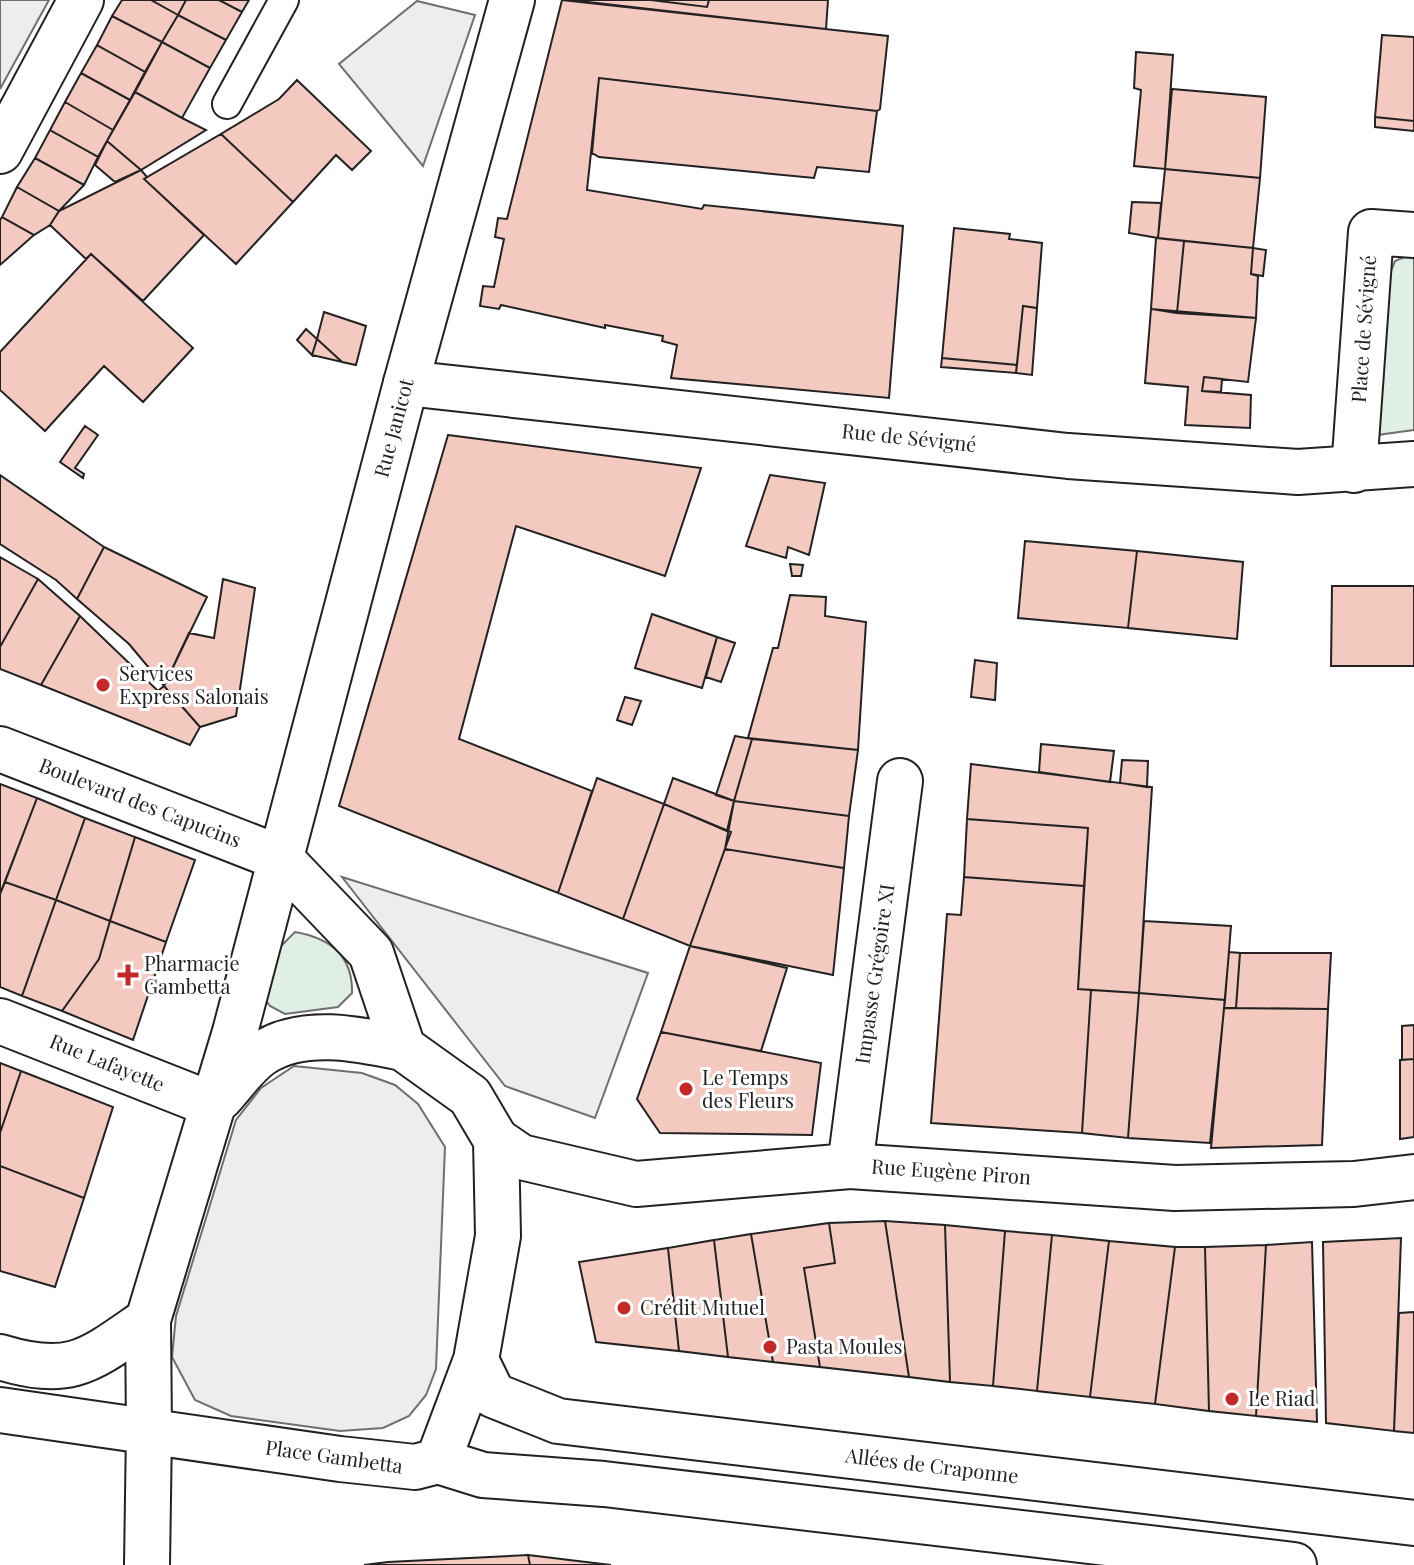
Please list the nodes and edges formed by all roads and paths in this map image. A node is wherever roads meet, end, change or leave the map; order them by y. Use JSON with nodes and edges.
{"nodes":[{"id":1,"x":81,"y":0,"type":"edge"},
{"id":2,"x":284,"y":0,"type":"edge"},
{"id":3,"x":512,"y":0,"type":"edge"},
{"id":4,"x":227,"y":104,"type":"dead end"},
{"id":5,"x":0,"y":151,"type":"edge"},
{"id":6,"x":1414,"y":235,"type":"edge"},
{"id":7,"x":406,"y":383,"type":"junction"},
{"id":8,"x":1414,"y":464,"type":"edge"},
{"id":9,"x":1354,"y":470,"type":"junction"},
{"id":10,"x":0,"y":749,"type":"edge"},
{"id":11,"x":900,"y":781,"type":"dead end"},
{"id":12,"x":280,"y":858,"type":"junction"},
{"id":13,"x":0,"y":1021,"type":"edge"},
{"id":14,"x":403,"y":1048,"type":"junction"},
{"id":15,"x":213,"y":1105,"type":"junction"},
{"id":16,"x":496,"y":1140,"type":"junction"},
{"id":17,"x":850,"y":1166,"type":"junction"},
{"id":18,"x":1414,"y":1177,"type":"edge"},
{"id":19,"x":148,"y":1320,"type":"junction"},
{"id":20,"x":0,"y":1357,"type":"edge"},
{"id":21,"x":476,"y":1360,"type":"junction"},
{"id":22,"x":0,"y":1410,"type":"edge"},
{"id":23,"x":149,"y":1430,"type":"junction"},
{"id":24,"x":438,"y":1461,"type":"junction"},
{"id":25,"x":1414,"y":1523,"type":"edge"},
{"id":26,"x":147,"y":1565,"type":"edge"},
{"id":27,"x":1294,"y":1565,"type":"edge"}],
"edges":[{"from":1,"to":5,"type":"main road"},
{"from":2,"to":4,"type":"lane"},
{"from":3,"to":7,"type":"main road","name":"Rue Janicot"},
{"from":6,"to":9,"type":"main road","name":"Place de Sévigné"},
{"from":7,"to":9,"type":"main road","name":"Rue de Sévigné"},
{"from":7,"to":12,"type":"main road","name":"Rue Janicot"},
{"from":8,"to":9,"type":"main road","name":"Rue de Sévigné"},
{"from":10,"to":12,"type":"main road","name":"Boulevard des Capucins"},
{"from":11,"to":17,"type":"main road","name":"Impasse Grégoire XI"},
{"from":12,"to":14,"type":"main road"},
{"from":12,"to":15,"type":"main road"},
{"from":13,"to":15,"type":"main road","name":"Rue Lafayette"},
{"from":14,"to":15,"type":"main road"},
{"from":14,"to":16,"type":"main road"},
{"from":15,"to":19,"type":"main road"},
{"from":16,"to":17,"type":"main road","name":"Rue Eugène Piron"},
{"from":16,"to":21,"type":"main road"},
{"from":17,"to":18,"type":"main road","name":"Rue Eugène Piron"},
{"from":19,"to":20,"type":"main road"},
{"from":19,"to":23,"type":"main road"},
{"from":21,"to":24,"type":"main road"},
{"from":21,"to":25,"type":"main road","name":"Allées de Craponne"},
{"from":22,"to":23,"type":"main road","name":"Place Gambetta"},
{"from":23,"to":24,"type":"main road","name":"Place Gambetta"},
{"from":23,"to":26,"type":"main road"},
{"from":24,"to":27,"type":"main road"}]}
